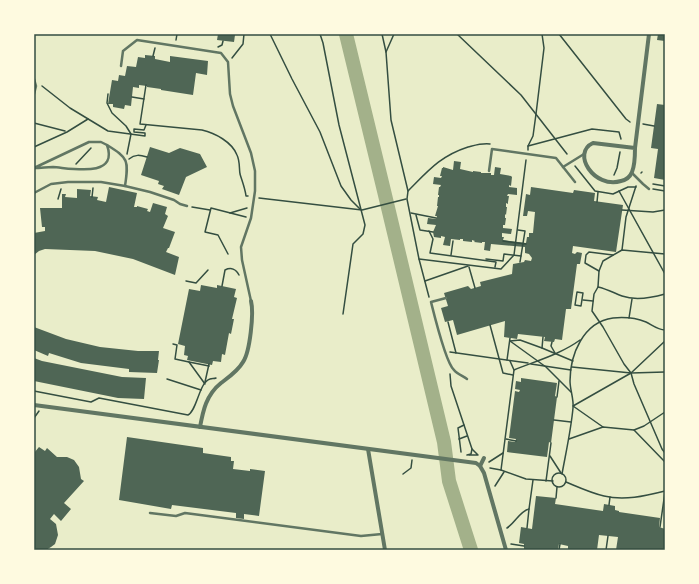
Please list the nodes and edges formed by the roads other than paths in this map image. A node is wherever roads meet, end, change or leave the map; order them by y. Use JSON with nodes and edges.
{"nodes":[{"id":1,"x":649,"y":34,"type":"edge"},
{"id":2,"x":121,"y":66,"type":"dead end"},
{"id":3,"x":34,"y":79,"type":"edge"},
{"id":4,"x":34,"y":94,"type":"edge"},
{"id":5,"x":107,"y":145,"type":"junction"},
{"id":6,"x":635,"y":148,"type":"junction"},
{"id":7,"x":584,"y":154,"type":"junction"},
{"id":8,"x":563,"y":167,"type":"junction"},
{"id":9,"x":34,"y":168,"type":"edge"},
{"id":10,"x":489,"y":171,"type":"dead end"},
{"id":11,"x":632,"y":173,"type":"junction"},
{"id":12,"x":575,"y":182,"type":"dead end"},
{"id":13,"x":125,"y":186,"type":"junction"},
{"id":14,"x":649,"y":188,"type":"road end"},
{"id":15,"x":34,"y":193,"type":"edge"},
{"id":16,"x":187,"y":206,"type":"dead end"},
{"id":17,"x":446,"y":298,"type":"dead end"},
{"id":18,"x":251,"y":301,"type":"joint"},
{"id":19,"x":467,"y":379,"type":"dead end"},
{"id":20,"x":34,"y":405,"type":"edge"},
{"id":21,"x":200,"y":428,"type":"junction"},
{"id":22,"x":368,"y":449,"type":"junction"},
{"id":23,"x":484,"y":458,"type":"dead end"},
{"id":24,"x":478,"y":464,"type":"junction"},
{"id":25,"x":150,"y":513,"type":"dead end"},
{"id":26,"x":382,"y":534,"type":"junction"},
{"id":27,"x":385,"y":550,"type":"edge"},
{"id":28,"x":506,"y":550,"type":"edge"}],
"edges":[{"from":1,"to":6,"type":"street"},
{"from":2,"to":18,"type":"lane"},
{"from":3,"to":4,"type":"lane"},
{"from":5,"to":9,"type":"lane"},
{"from":5,"to":9,"type":"lane"},
{"from":5,"to":13,"type":"lane"},
{"from":6,"to":7,"type":"street"},
{"from":6,"to":11,"type":"street"},
{"from":7,"to":8,"type":"lane"},
{"from":7,"to":11,"type":"street"},
{"from":8,"to":10,"type":"lane"},
{"from":8,"to":12,"type":"lane"},
{"from":11,"to":14,"type":"lane"},
{"from":13,"to":15,"type":"lane"},
{"from":13,"to":16,"type":"lane"},
{"from":17,"to":19,"type":"lane"},
{"from":18,"to":21,"type":"street"},
{"from":20,"to":21,"type":"street"},
{"from":21,"to":22,"type":"street"},
{"from":22,"to":24,"type":"street"},
{"from":22,"to":26,"type":"street"},
{"from":23,"to":24,"type":"street"},
{"from":24,"to":28,"type":"street"},
{"from":25,"to":26,"type":"lane"},
{"from":26,"to":27,"type":"street"}]}
